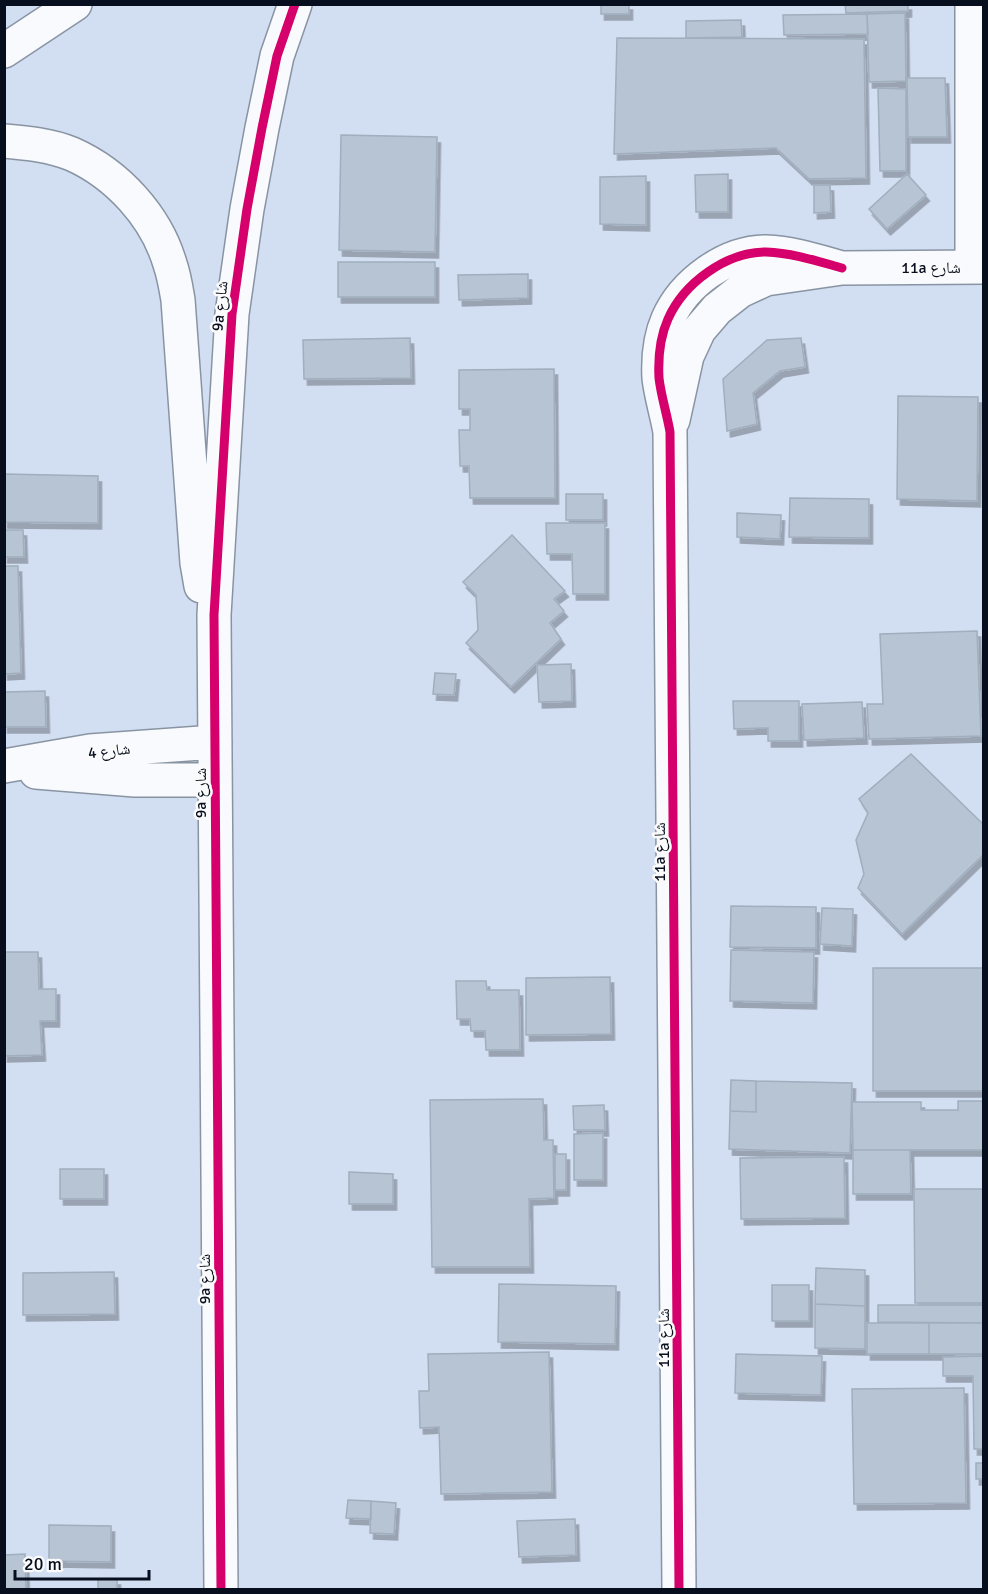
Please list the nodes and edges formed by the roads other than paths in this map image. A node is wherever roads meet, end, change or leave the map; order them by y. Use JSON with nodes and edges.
{"nodes":[{"id":1,"x":75,"y":4,"type":"edge"},
{"id":2,"x":295,"y":4,"type":"edge"},
{"id":3,"x":972,"y":4,"type":"edge"},
{"id":4,"x":4,"y":51,"type":"edge"},
{"id":5,"x":4,"y":141,"type":"edge"},
{"id":6,"x":978,"y":267,"type":"edge"},
{"id":7,"x":214,"y":615,"type":"junction"},
{"id":8,"x":215,"y":742,"type":"junction"},
{"id":9,"x":4,"y":767,"type":"edge"},
{"id":10,"x":215,"y":780,"type":"junction"},
{"id":11,"x":221,"y":1590,"type":"edge"},
{"id":12,"x":680,"y":1590,"type":"edge"}],
"edges":[{"from":1,"to":4,"type":"street"},
{"from":2,"to":7,"type":"street","name":"9a شارع"},
{"from":3,"to":6,"type":"street","name":"11a شارع"},
{"from":5,"to":7,"type":"street","name":"9a شارع"},
{"from":6,"to":12,"type":"street","name":"11a شارع"},
{"from":7,"to":8,"type":"street","name":"9a شارع"},
{"from":8,"to":9,"type":"street","name":"شارع 4"},
{"from":8,"to":10,"type":"street","name":"9a شارع"},
{"from":9,"to":10,"type":"street","name":"شارع 4"},
{"from":10,"to":11,"type":"street","name":"9a شارع"}]}
